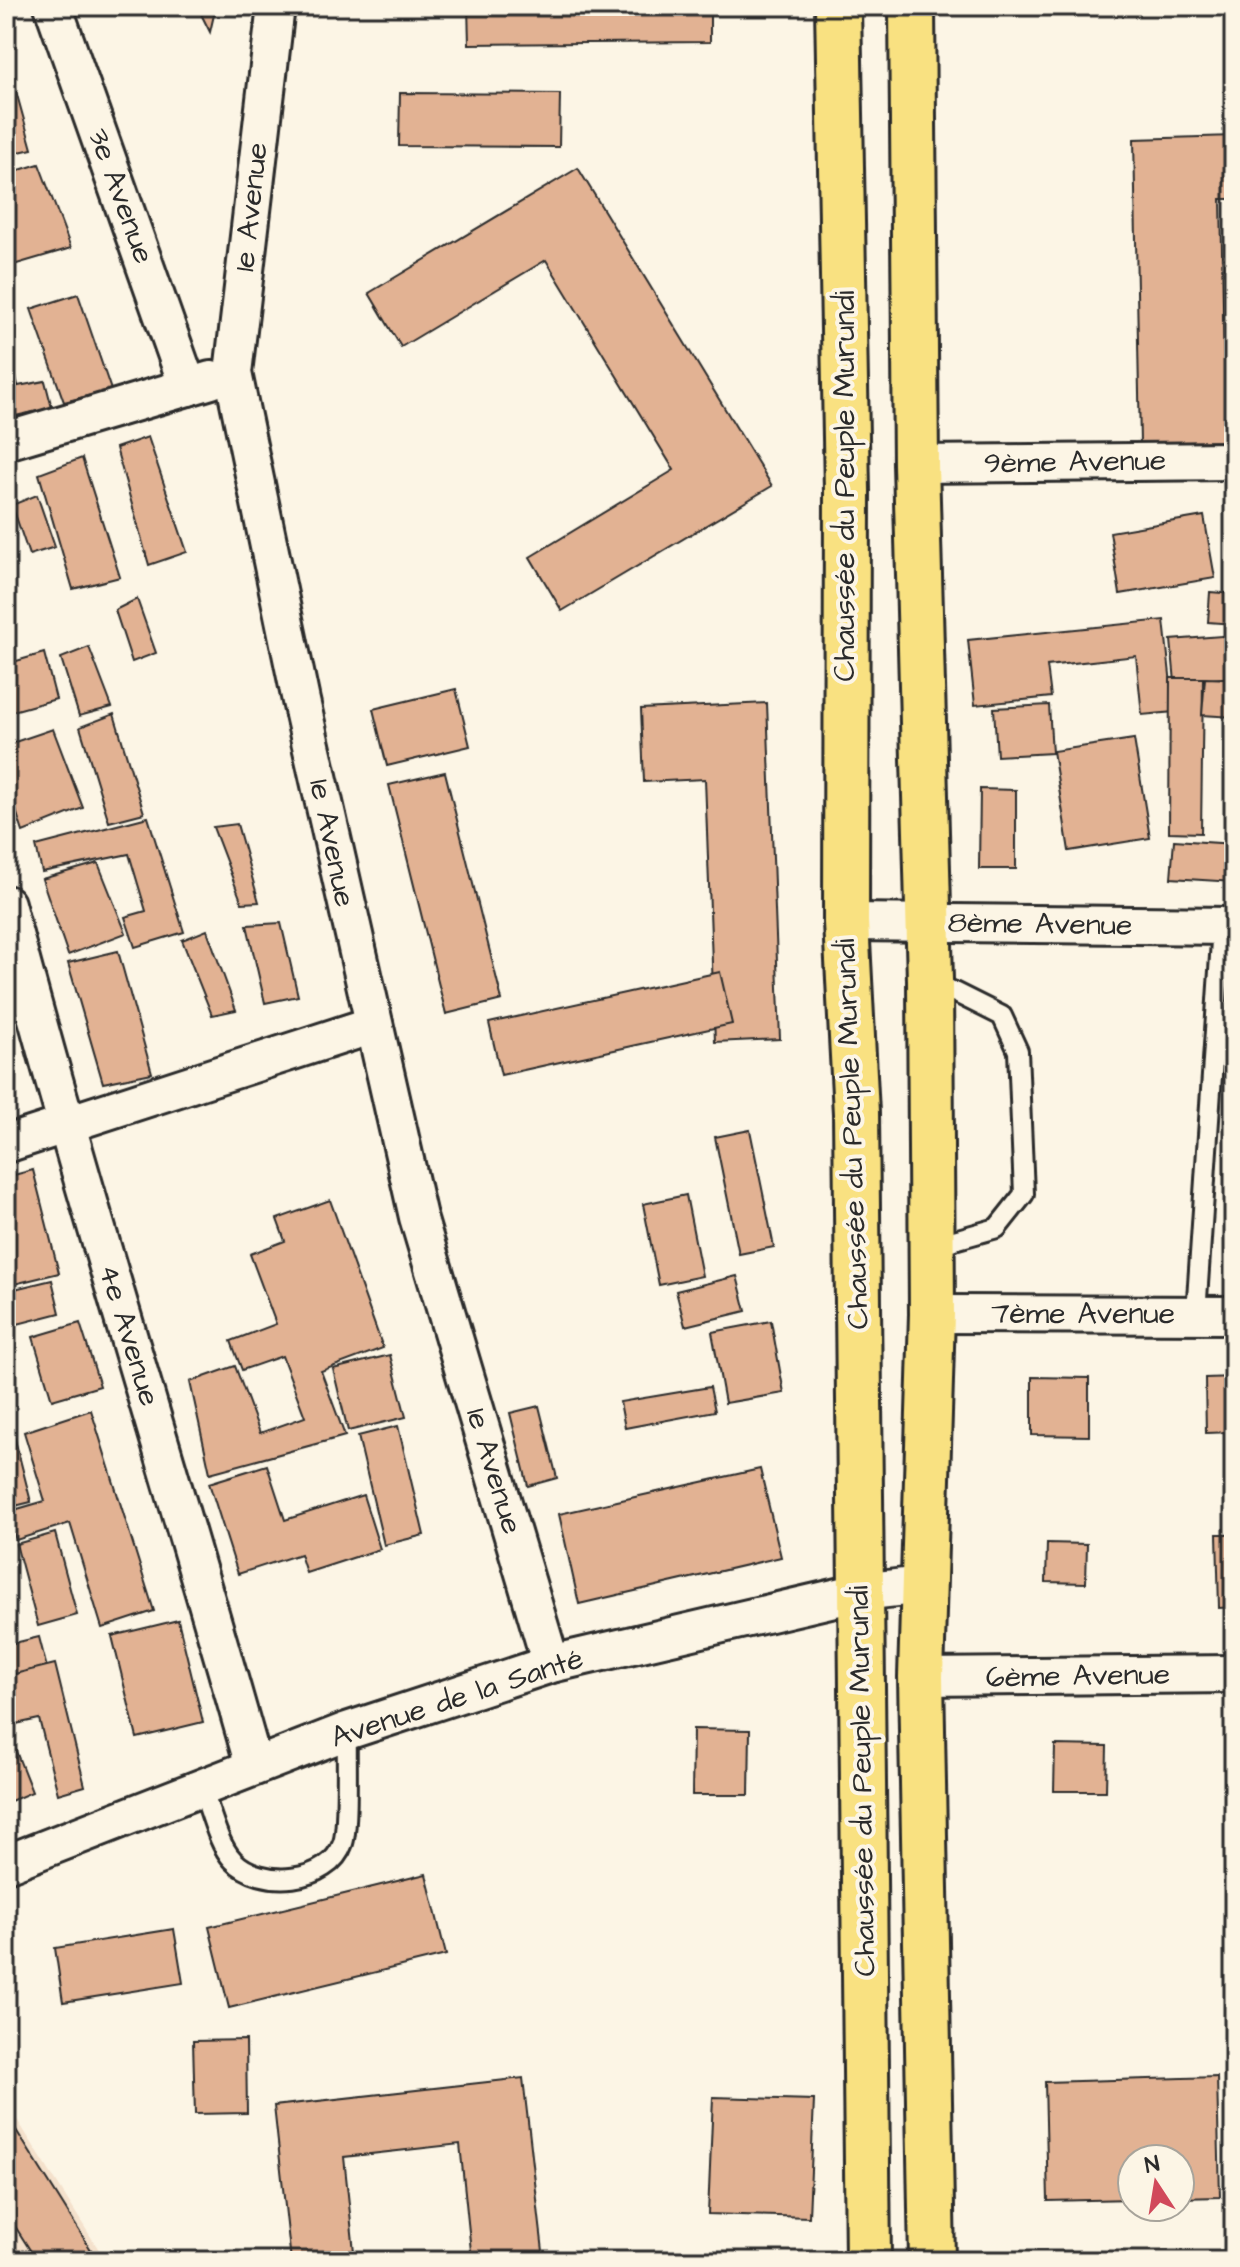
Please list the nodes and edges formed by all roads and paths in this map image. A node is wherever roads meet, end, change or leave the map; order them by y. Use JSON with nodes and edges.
{"nodes":[{"id":1,"x":53,"y":6,"type":"edge"},
{"id":2,"x":276,"y":6,"type":"edge"},
{"id":3,"x":838,"y":6,"type":"edge"},
{"id":4,"x":912,"y":6,"type":"edge"},
{"id":5,"x":233,"y":373,"type":"junction"},
{"id":6,"x":188,"y":387,"type":"junction"},
{"id":7,"x":6,"y":441,"type":"edge"},
{"id":8,"x":1234,"y":461,"type":"edge"},
{"id":9,"x":916,"y":464,"type":"junction"},
{"id":10,"x":6,"y":904,"type":"edge"},
{"id":11,"x":846,"y":922,"type":"junction"},
{"id":12,"x":929,"y":923,"type":"junction"},
{"id":13,"x":1228,"y":926,"type":"edge"},
{"id":14,"x":930,"y":980,"type":"junction"},
{"id":15,"x":373,"y":1025,"type":"junction"},
{"id":16,"x":64,"y":1123,"type":"junction"},
{"id":17,"x":6,"y":1144,"type":"edge"},
{"id":18,"x":932,"y":1246,"type":"junction"},
{"id":19,"x":932,"y":1314,"type":"junction"},
{"id":20,"x":1196,"y":1314,"type":"junction"},
{"id":21,"x":1234,"y":1315,"type":"edge"},
{"id":22,"x":923,"y":1585,"type":"junction"},
{"id":23,"x":860,"y":1592,"type":"junction"},
{"id":24,"x":551,"y":1664,"type":"junction"},
{"id":25,"x":1234,"y":1674,"type":"edge"},
{"id":26,"x":921,"y":1677,"type":"junction"},
{"id":27,"x":347,"y":1731,"type":"junction"},
{"id":28,"x":254,"y":1766,"type":"junction"},
{"id":29,"x":201,"y":1786,"type":"junction"},
{"id":30,"x":6,"y":1864,"type":"edge"},
{"id":31,"x":868,"y":2261,"type":"edge"},
{"id":32,"x":932,"y":2261,"type":"edge"}],
"edges":[{"from":1,"to":6,"type":"street","name":"3e Avenue"},
{"from":2,"to":5,"type":"street","name":"1e Avenue"},
{"from":3,"to":11,"type":"highway","name":"Chaussée du Peuple Murundi"},
{"from":4,"to":9,"type":"highway","name":"Chaussée du Peuple Murundi"},
{"from":5,"to":6,"type":"street"},
{"from":5,"to":15,"type":"street","name":"1e Avenue"},
{"from":6,"to":7,"type":"street"},
{"from":8,"to":9,"type":"street","name":"9ème Avenue"},
{"from":9,"to":12,"type":"highway","name":"Chaussée du Peuple Murundi"},
{"from":10,"to":16,"type":"street","name":"4e Avenue"},
{"from":11,"to":12,"type":"street","name":"8ème Avenue"},
{"from":11,"to":23,"type":"highway","name":"Chaussée du Peuple Murundi"},
{"from":12,"to":13,"type":"street","name":"8ème Avenue"},
{"from":12,"to":14,"type":"highway","name":"Chaussée du Peuple Murundi"},
{"from":13,"to":20,"type":"lane"},
{"from":14,"to":18,"type":"highway","name":"Chaussée du Peuple Murundi"},
{"from":14,"to":18,"type":"lane"},
{"from":15,"to":16,"type":"street"},
{"from":15,"to":24,"type":"street","name":"1e Avenue"},
{"from":16,"to":17,"type":"street"},
{"from":16,"to":28,"type":"street","name":"4e Avenue"},
{"from":18,"to":19,"type":"highway","name":"Chaussée du Peuple Murundi"},
{"from":19,"to":20,"type":"street","name":"7ème Avenue"},
{"from":19,"to":22,"type":"highway","name":"Chaussée du Peuple Murundi"},
{"from":20,"to":21,"type":"street","name":"7ème Avenue"},
{"from":22,"to":23,"type":"street","name":"Avenue de la Santé"},
{"from":22,"to":26,"type":"highway","name":"Chaussée du Peuple Murundi"},
{"from":23,"to":24,"type":"street","name":"Avenue de la Santé"},
{"from":23,"to":31,"type":"highway","name":"Chaussée du Peuple Murundi"},
{"from":24,"to":27,"type":"street","name":"Avenue de la Santé"},
{"from":25,"to":26,"type":"street","name":"6ème Avenue"},
{"from":26,"to":32,"type":"highway","name":"Chaussée du Peuple Murundi"},
{"from":27,"to":28,"type":"street","name":"Avenue de la Santé"},
{"from":27,"to":29,"type":"lane"},
{"from":28,"to":29,"type":"street","name":"Avenue de la Santé"},
{"from":29,"to":30,"type":"street","name":"Avenue de la Santé"}]}
